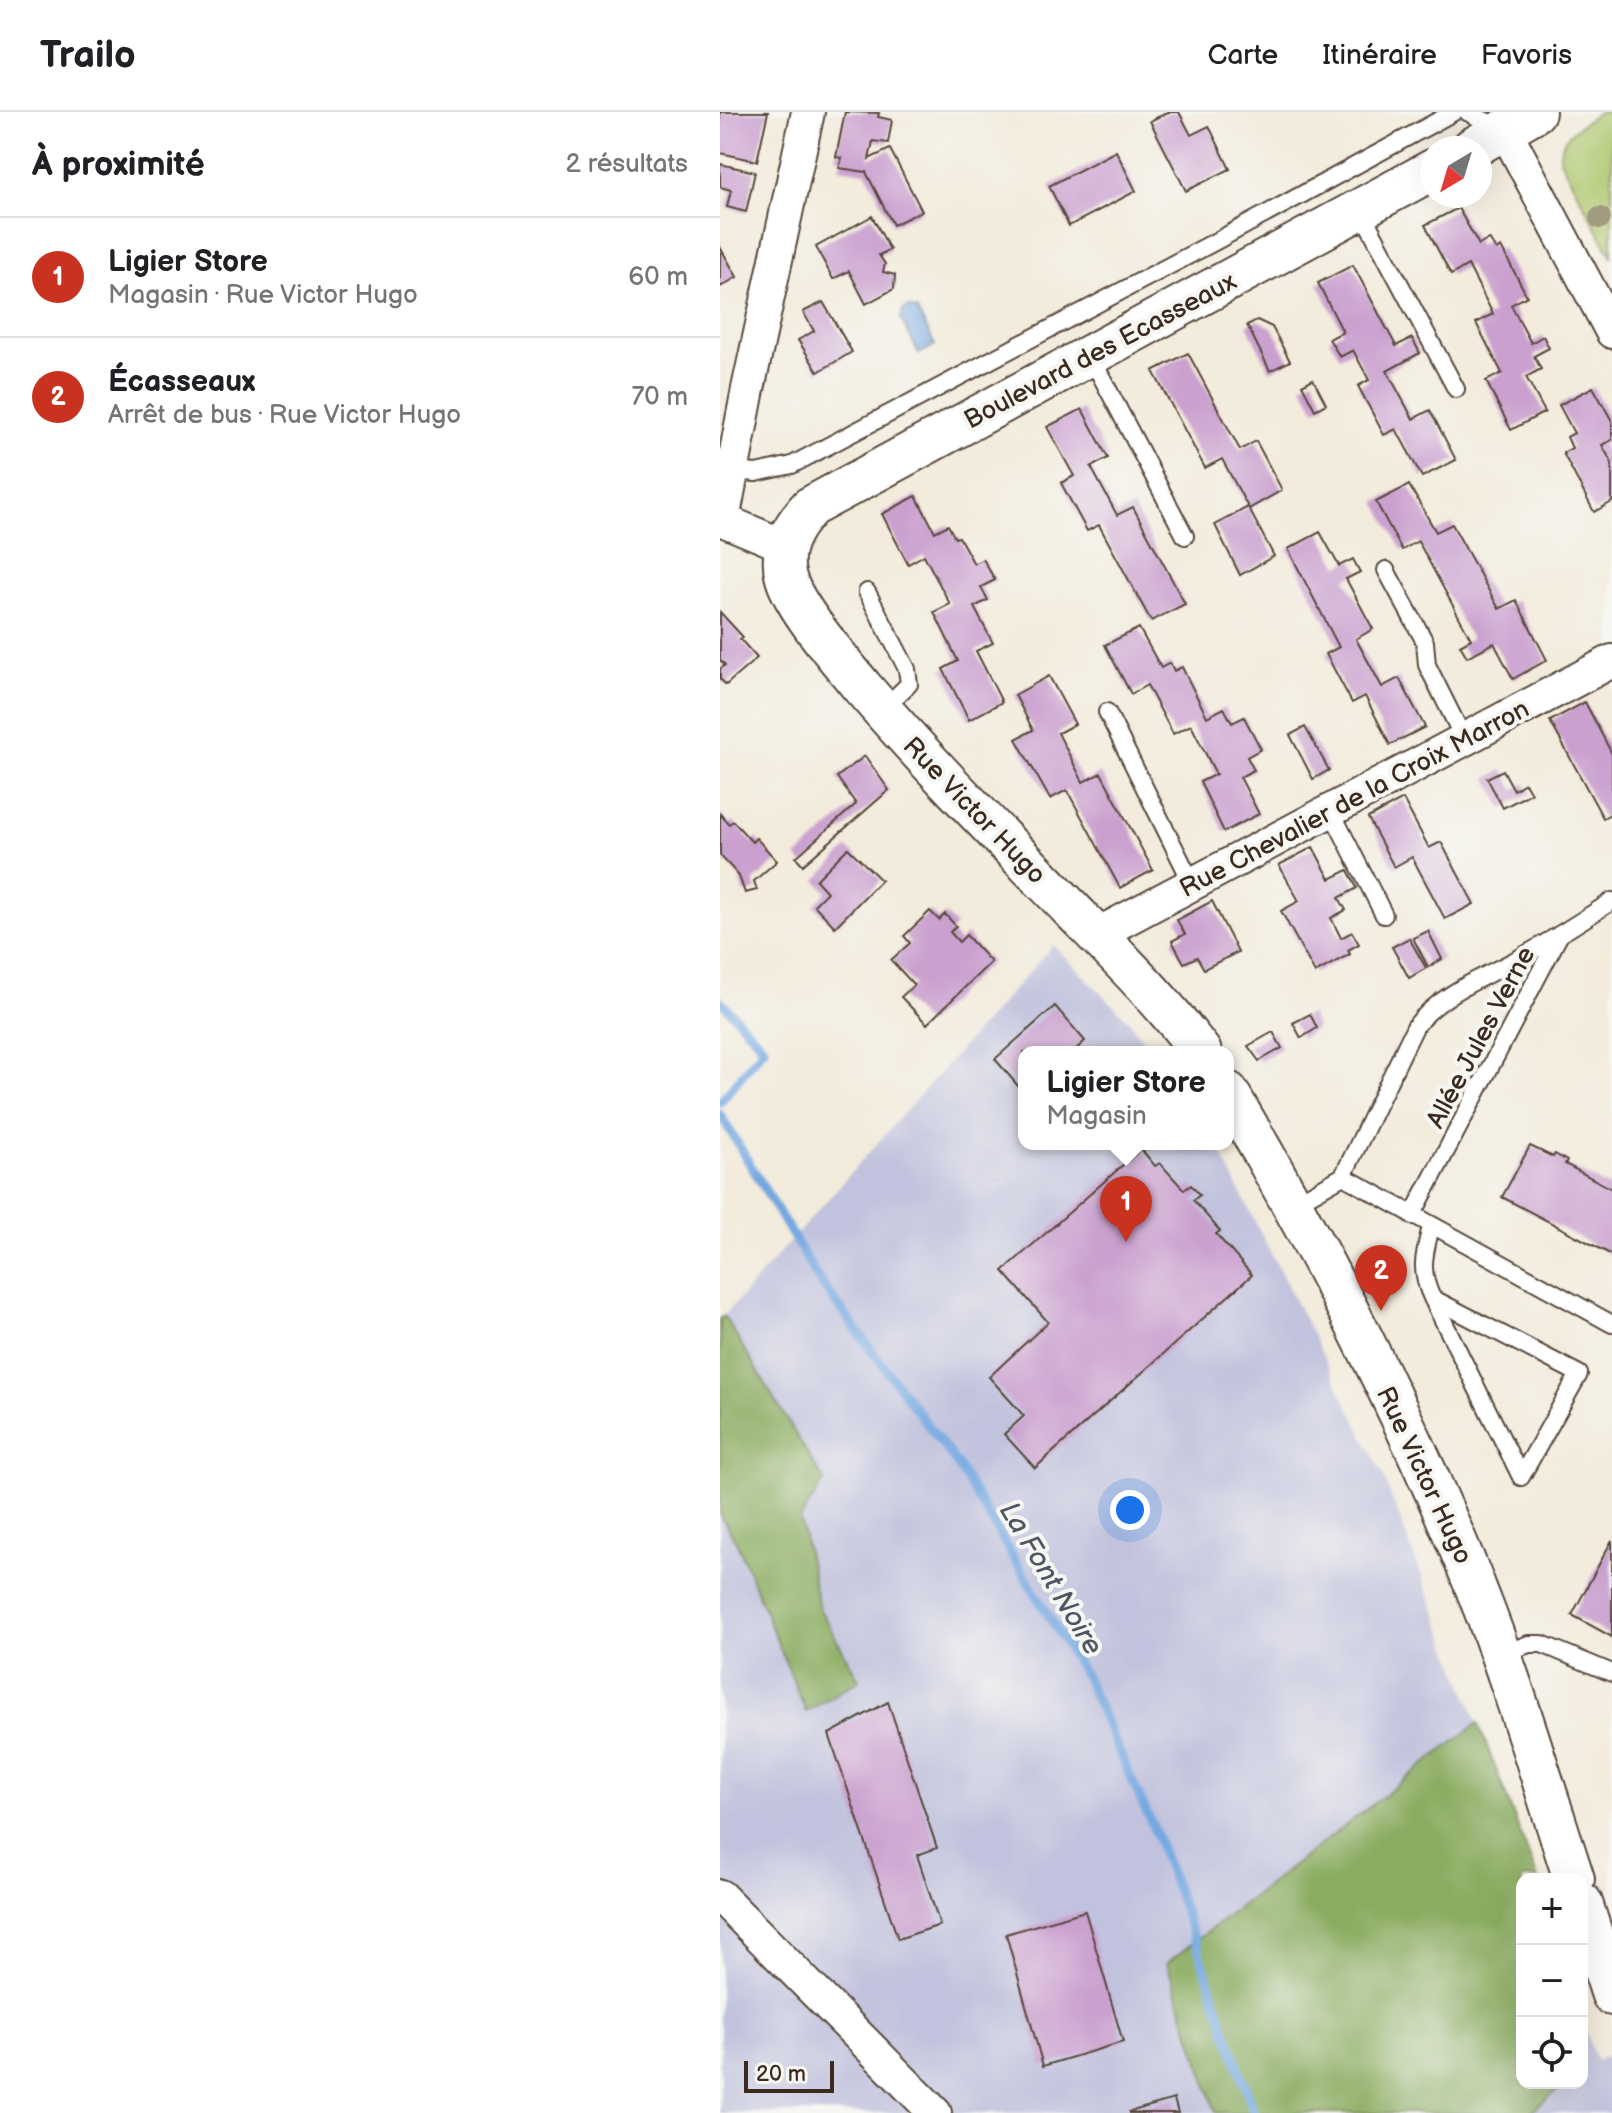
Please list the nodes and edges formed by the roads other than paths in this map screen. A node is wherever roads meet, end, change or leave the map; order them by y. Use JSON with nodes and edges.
{"nodes":[{"id":1,"x":808,"y":112,"type":"edge"},
{"id":2,"x":1454,"y":112,"type":"edge"},
{"id":3,"x":1467,"y":112,"type":"edge"},
{"id":4,"x":1504,"y":130,"type":"edge"},
{"id":5,"x":1420,"y":176,"type":"edge"},
{"id":6,"x":1360,"y":209,"type":"junction"},
{"id":7,"x":1612,"y":332,"type":"edge"},
{"id":8,"x":1090,"y":355,"type":"junction"},
{"id":9,"x":1456,"y":389,"type":"dead end"},
{"id":10,"x":734,"y":471,"type":"junction"},
{"id":11,"x":722,"y":519,"type":"edge"},
{"id":12,"x":1185,"y":536,"type":"dead end"},
{"id":13,"x":785,"y":546,"type":"junction"},
{"id":14,"x":1386,"y":570,"type":"dead end"},
{"id":15,"x":867,"y":592,"type":"dead end"},
{"id":16,"x":1607,"y":668,"type":"edge"},
{"id":17,"x":882,"y":710,"type":"junction"},
{"id":18,"x":1107,"y":712,"type":"dead end"},
{"id":19,"x":1465,"y":741,"type":"junction"},
{"id":20,"x":1331,"y":811,"type":"junction"},
{"id":21,"x":1192,"y":883,"type":"junction"},
{"id":22,"x":1612,"y":901,"type":"edge"},
{"id":23,"x":1384,"y":915,"type":"dead end"},
{"id":24,"x":1096,"y":935,"type":"junction"},
{"id":25,"x":1560,"y":935,"type":"junction"},
{"id":26,"x":1196,"y":1046,"type":"edge"},
{"id":27,"x":1234,"y":1102,"type":"edge"},
{"id":28,"x":1343,"y":1176,"type":"junction"},
{"id":29,"x":1294,"y":1204,"type":"junction"},
{"id":30,"x":1412,"y":1216,"type":"junction"},
{"id":31,"x":1431,"y":1227,"type":"junction"},
{"id":32,"x":1432,"y":1298,"type":"junction"},
{"id":33,"x":1612,"y":1324,"type":"edge"},
{"id":34,"x":1499,"y":1655,"type":"junction"},
{"id":35,"x":1612,"y":1673,"type":"edge"},
{"id":36,"x":1572,"y":1873,"type":"edge"},
{"id":37,"x":720,"y":1896,"type":"edge"},
{"id":38,"x":1588,"y":1921,"type":"edge"},
{"id":39,"x":1612,"y":1995,"type":"edge"},
{"id":40,"x":935,"y":2113,"type":"edge"}],
"edges":[{"from":1,"to":10,"type":"street"},
{"from":2,"to":10,"type":"lane"},
{"from":3,"to":4,"type":"lane"},
{"from":4,"to":7,"type":"street"},
{"from":5,"to":6,"type":"street","name":"Boulevard des Ecasseaux"},
{"from":6,"to":8,"type":"street","name":"Boulevard des Ecasseaux"},
{"from":6,"to":9,"type":"lane"},
{"from":8,"to":12,"type":"lane"},
{"from":8,"to":13,"type":"street","name":"Boulevard des Ecasseaux"},
{"from":10,"to":11,"type":"street"},
{"from":11,"to":13,"type":"street"},
{"from":13,"to":17,"type":"street","name":"Rue Victor Hugo"},
{"from":14,"to":19,"type":"lane"},
{"from":15,"to":17,"type":"lane"},
{"from":16,"to":19,"type":"street","name":"Rue Chevalier de la Croix Marron"},
{"from":17,"to":24,"type":"street","name":"Rue Victor Hugo"},
{"from":18,"to":21,"type":"lane"},
{"from":19,"to":20,"type":"street","name":"Rue Chevalier de la Croix Marron"},
{"from":20,"to":21,"type":"street","name":"Rue Chevalier de la Croix Marron"},
{"from":20,"to":23,"type":"lane"},
{"from":21,"to":24,"type":"street","name":"Rue Chevalier de la Croix Marron"},
{"from":22,"to":25,"type":"lane","name":"Allée Jules Verne"},
{"from":24,"to":26,"type":"street","name":"Rue Victor Hugo"},
{"from":25,"to":28,"type":"lane"},
{"from":25,"to":30,"type":"lane","name":"Allée Jules Verne"},
{"from":27,"to":29,"type":"street","name":"Rue Victor Hugo"},
{"from":28,"to":29,"type":"lane"},
{"from":28,"to":30,"type":"lane"},
{"from":29,"to":34,"type":"street","name":"Rue Victor Hugo"},
{"from":30,"to":31,"type":"lane"},
{"from":31,"to":32,"type":"lane"},
{"from":31,"to":33,"type":"lane"},
{"from":32,"to":32,"type":"lane"},
{"from":34,"to":35,"type":"lane"},
{"from":34,"to":36,"type":"street","name":"Rue Victor Hugo"},
{"from":37,"to":40,"type":"street"},
{"from":38,"to":39,"type":"street"}]}
